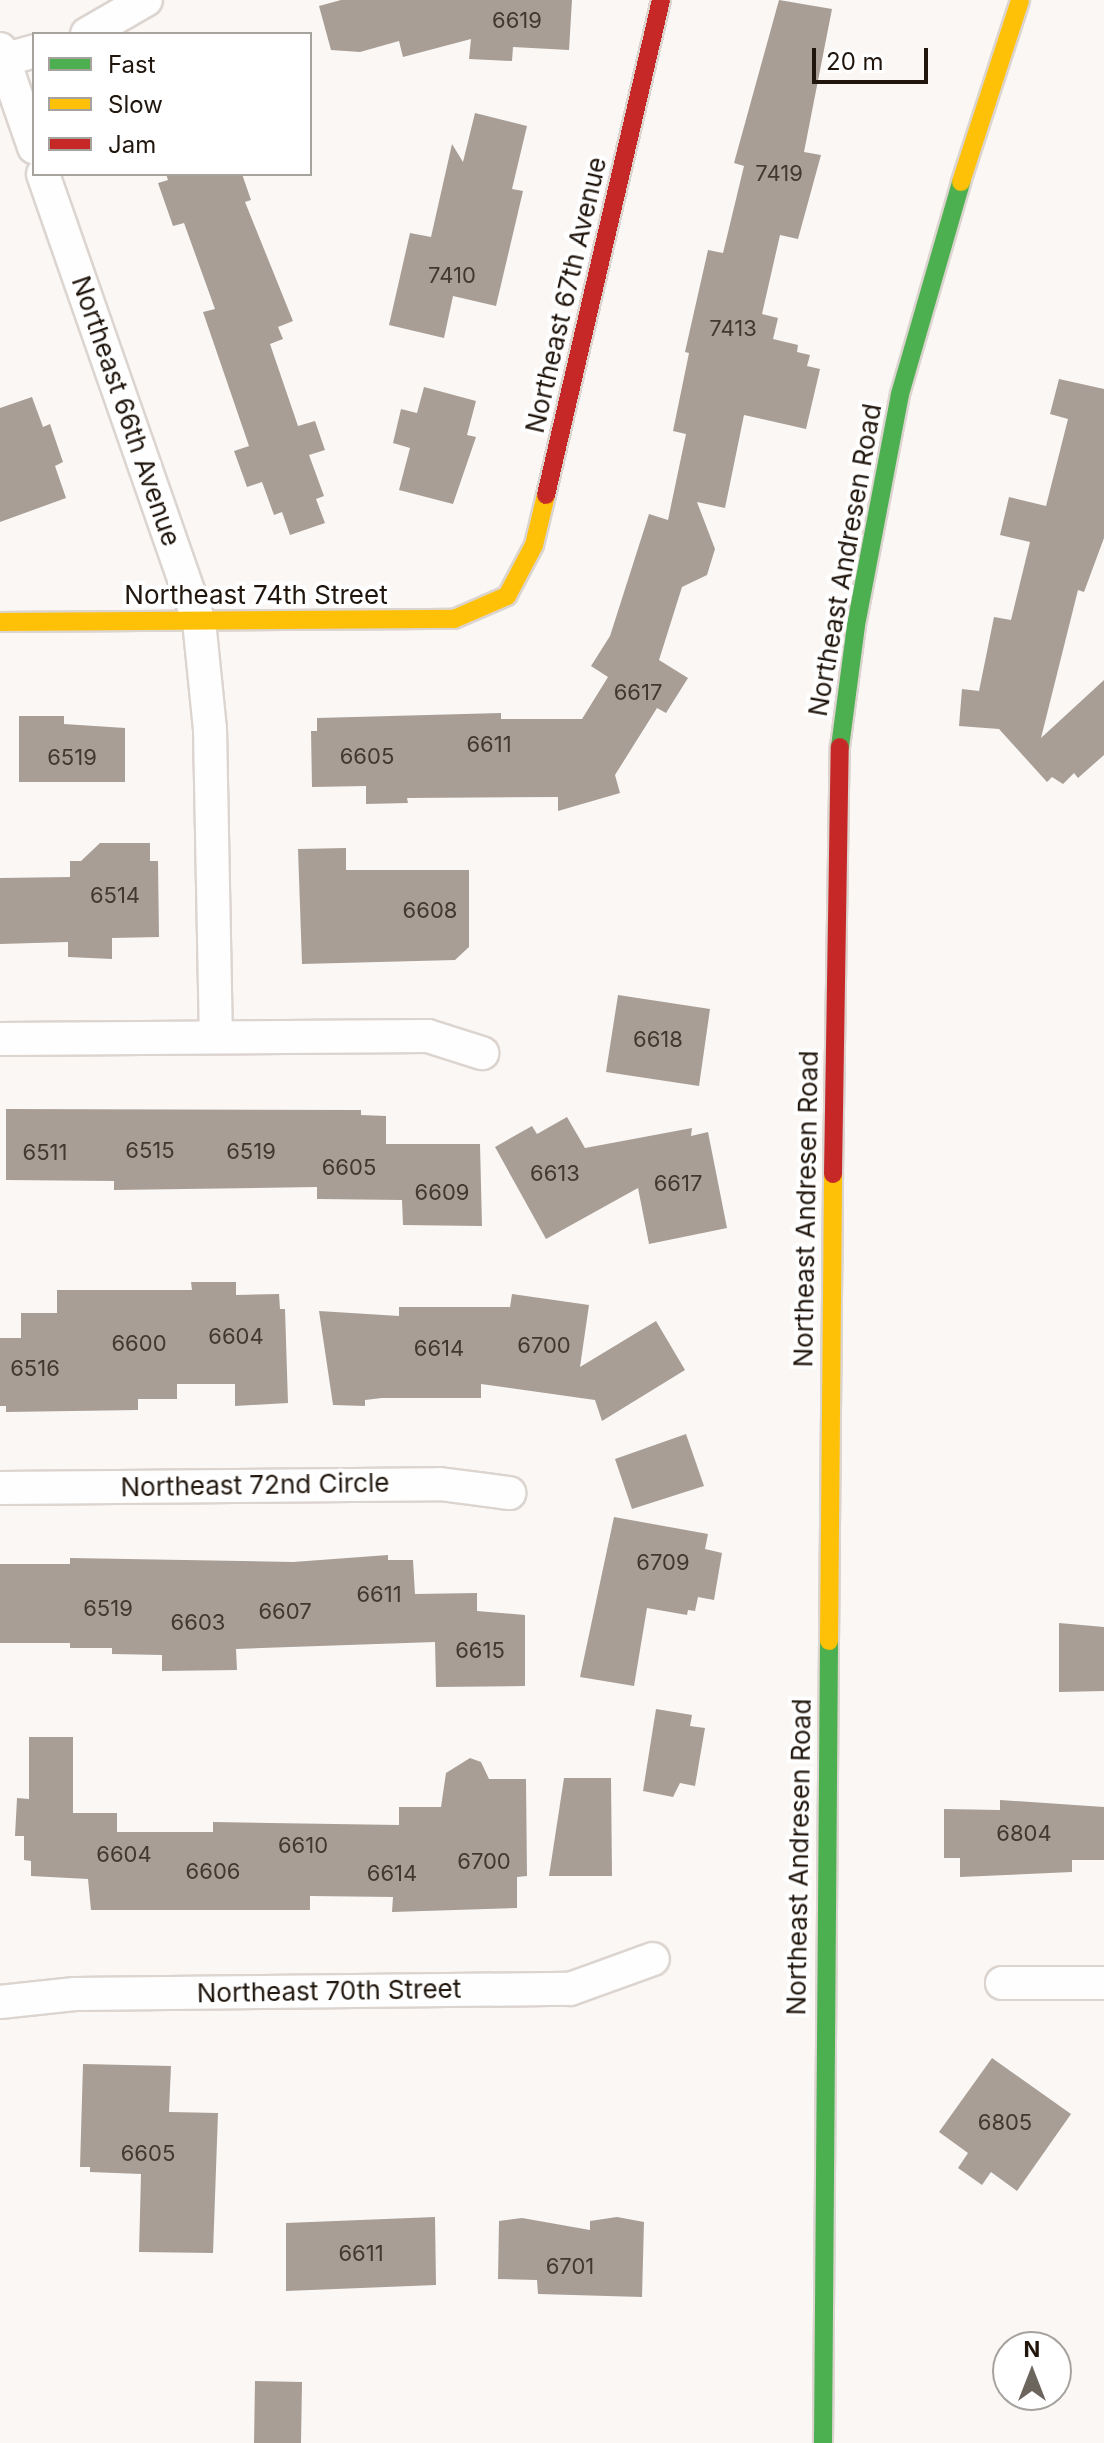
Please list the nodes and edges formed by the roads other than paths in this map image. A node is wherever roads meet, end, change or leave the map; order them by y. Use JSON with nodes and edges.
{"nodes":[{"id":1,"x":146,"y":0,"type":"edge"},
{"id":2,"x":661,"y":0,"type":"edge"},
{"id":3,"x":1020,"y":0,"type":"edge"},
{"id":4,"x":90,"y":32,"type":"edge"},
{"id":5,"x":9,"y":55,"type":"edge"},
{"id":6,"x":32,"y":140,"type":"edge"},
{"id":7,"x":44,"y":176,"type":"edge"},
{"id":8,"x":507,"y":596,"type":"joint"},
{"id":9,"x":199,"y":621,"type":"junction"},
{"id":10,"x":0,"y":622,"type":"edge"},
{"id":11,"x":216,"y":1034,"type":"junction"},
{"id":12,"x":0,"y":1039,"type":"edge"},
{"id":13,"x":482,"y":1053,"type":"dead end"},
{"id":14,"x":0,"y":1488,"type":"edge"},
{"id":15,"x":509,"y":1493,"type":"dead end"},
{"id":16,"x":653,"y":1959,"type":"dead end"},
{"id":17,"x":1002,"y":1983,"type":"dead end"},
{"id":18,"x":1104,"y":1983,"type":"edge"},
{"id":19,"x":0,"y":2002,"type":"edge"},
{"id":20,"x":823,"y":2443,"type":"edge"}],
"edges":[{"from":1,"to":4,"type":"street"},
{"from":2,"to":8,"type":"main road","name":"Northeast 67th Avenue"},
{"from":3,"to":20,"type":"main road","name":"Northeast Andresen Road"},
{"from":5,"to":6,"type":"street"},
{"from":7,"to":9,"type":"street","name":"Northeast 66th Avenue"},
{"from":8,"to":9,"type":"main road","name":"Northeast 74th Street"},
{"from":9,"to":10,"type":"main road","name":"Northeast 74th Street"},
{"from":9,"to":11,"type":"street","name":"Northeast 66th Avenue"},
{"from":11,"to":12,"type":"street"},
{"from":11,"to":13,"type":"street"},
{"from":14,"to":15,"type":"street","name":"Northeast 72nd Circle"},
{"from":16,"to":19,"type":"street","name":"Northeast 70th Street"},
{"from":17,"to":18,"type":"street"}]}
